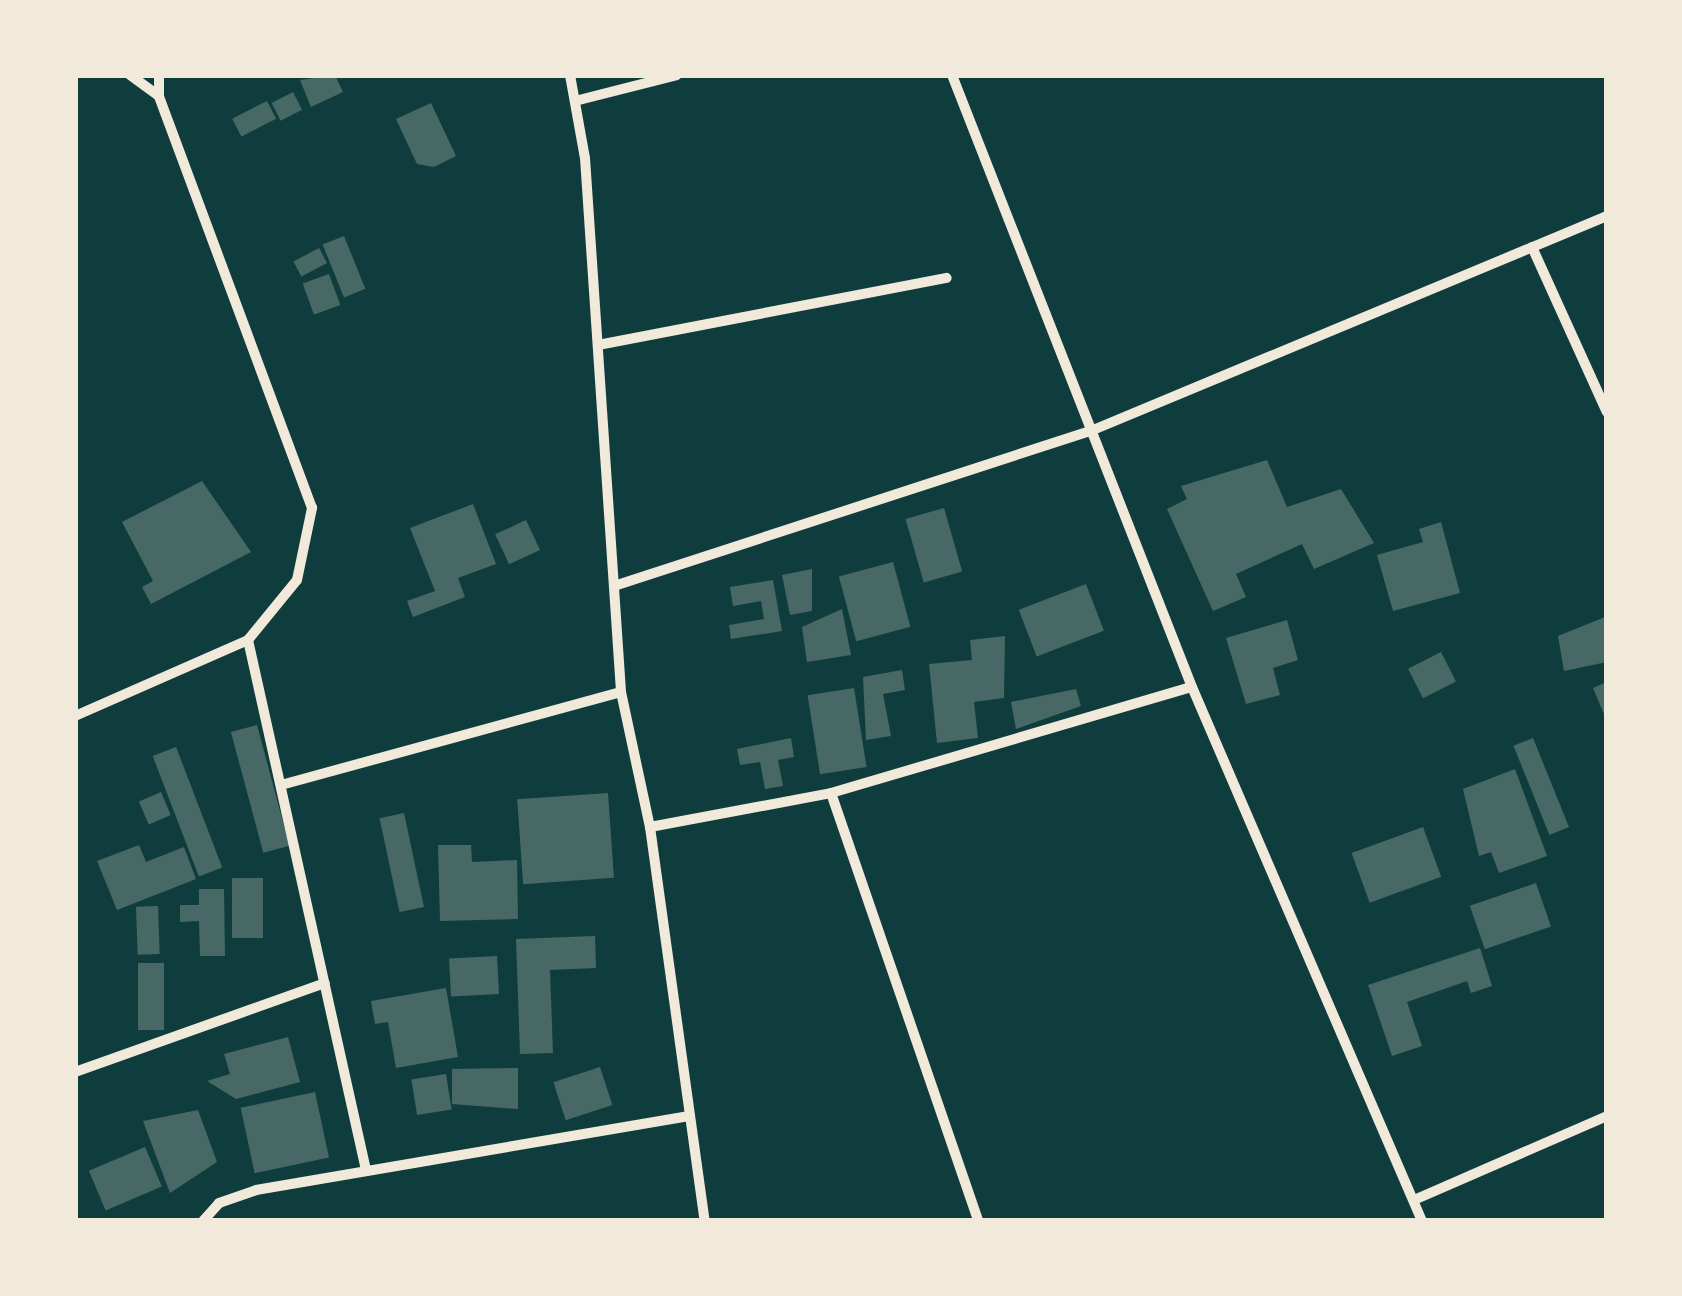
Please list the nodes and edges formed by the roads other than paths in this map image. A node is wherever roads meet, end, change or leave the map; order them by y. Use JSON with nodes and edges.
{"nodes":[{"id":1,"x":130,"y":75,"type":"edge"},
{"id":2,"x":159,"y":75,"type":"edge"},
{"id":3,"x":570,"y":75,"type":"edge"},
{"id":4,"x":677,"y":75,"type":"edge"},
{"id":5,"x":952,"y":75,"type":"edge"},
{"id":6,"x":158,"y":96,"type":"junction"},
{"id":7,"x":576,"y":101,"type":"junction"},
{"id":8,"x":1607,"y":216,"type":"edge"},
{"id":9,"x":1532,"y":247,"type":"junction"},
{"id":10,"x":947,"y":278,"type":"dead end"},
{"id":11,"x":598,"y":345,"type":"junction"},
{"id":12,"x":1607,"y":412,"type":"edge"},
{"id":13,"x":1093,"y":430,"type":"junction"},
{"id":14,"x":614,"y":586,"type":"junction"},
{"id":15,"x":248,"y":640,"type":"junction"},
{"id":16,"x":1192,"y":688,"type":"junction"},
{"id":17,"x":621,"y":692,"type":"junction"},
{"id":18,"x":75,"y":716,"type":"edge"},
{"id":19,"x":281,"y":785,"type":"junction"},
{"id":20,"x":831,"y":793,"type":"junction"},
{"id":21,"x":650,"y":827,"type":"junction"},
{"id":22,"x":325,"y":983,"type":"junction"},
{"id":23,"x":75,"y":1072,"type":"edge"},
{"id":24,"x":688,"y":1116,"type":"junction"},
{"id":25,"x":1607,"y":1116,"type":"edge"},
{"id":26,"x":366,"y":1170,"type":"junction"},
{"id":27,"x":1414,"y":1200,"type":"junction"},
{"id":28,"x":203,"y":1221,"type":"edge"},
{"id":29,"x":704,"y":1221,"type":"edge"},
{"id":30,"x":978,"y":1221,"type":"edge"},
{"id":31,"x":1422,"y":1221,"type":"edge"}],
"edges":[{"from":1,"to":6,"type":"street"},
{"from":2,"to":6,"type":"street"},
{"from":3,"to":7,"type":"street"},
{"from":4,"to":7,"type":"street"},
{"from":5,"to":13,"type":"street"},
{"from":6,"to":15,"type":"street"},
{"from":7,"to":11,"type":"street"},
{"from":8,"to":9,"type":"street"},
{"from":9,"to":12,"type":"street"},
{"from":9,"to":13,"type":"street"},
{"from":10,"to":11,"type":"street"},
{"from":11,"to":14,"type":"street"},
{"from":13,"to":14,"type":"street"},
{"from":13,"to":16,"type":"street"},
{"from":14,"to":17,"type":"street"},
{"from":15,"to":18,"type":"street"},
{"from":15,"to":19,"type":"street"},
{"from":16,"to":20,"type":"street"},
{"from":16,"to":27,"type":"street"},
{"from":17,"to":19,"type":"street"},
{"from":17,"to":21,"type":"street"},
{"from":19,"to":22,"type":"street"},
{"from":20,"to":21,"type":"street"},
{"from":20,"to":30,"type":"street"},
{"from":21,"to":24,"type":"street"},
{"from":22,"to":23,"type":"street"},
{"from":22,"to":26,"type":"street"},
{"from":24,"to":26,"type":"street"},
{"from":24,"to":29,"type":"street"},
{"from":25,"to":27,"type":"street"},
{"from":26,"to":28,"type":"street"},
{"from":27,"to":31,"type":"street"}]}
